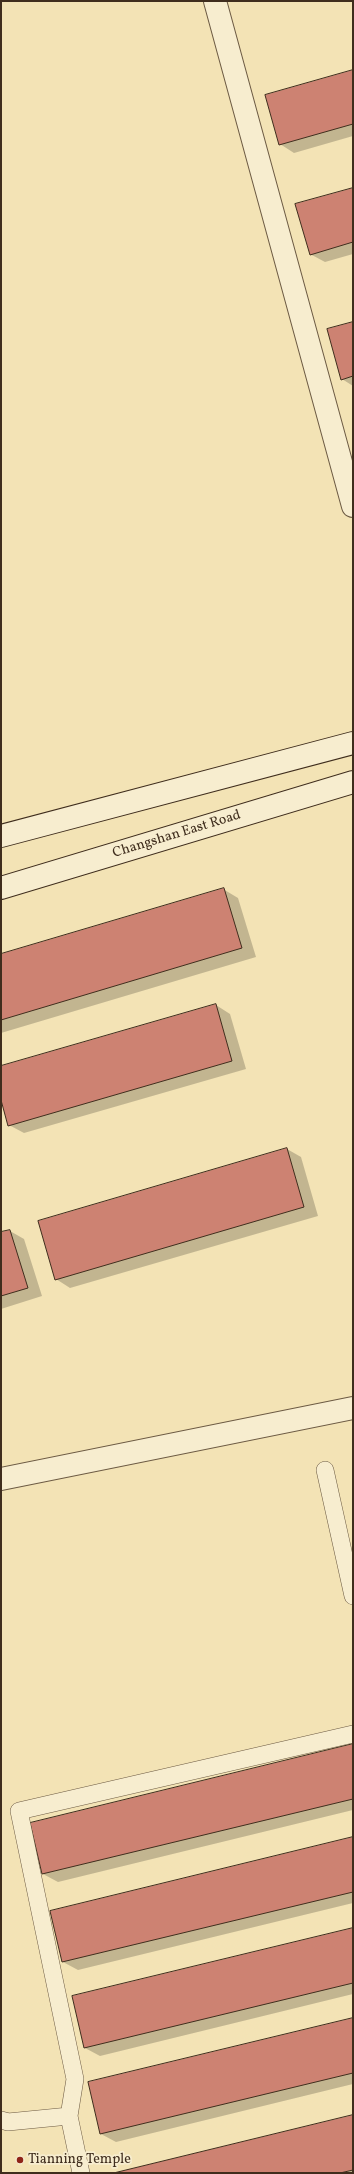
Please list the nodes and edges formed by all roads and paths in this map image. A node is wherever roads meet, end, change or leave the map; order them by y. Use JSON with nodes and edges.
{"nodes":[{"id":1,"x":215,"y":1,"type":"edge"},
{"id":2,"x":353,"y":506,"type":"edge"},
{"id":3,"x":353,"y":743,"type":"edge"},
{"id":4,"x":353,"y":782,"type":"edge"},
{"id":5,"x":1,"y":836,"type":"edge"},
{"id":6,"x":1,"y":888,"type":"edge"},
{"id":7,"x":353,"y":1408,"type":"edge"},
{"id":8,"x":325,"y":1470,"type":"dead end"},
{"id":9,"x":1,"y":1479,"type":"edge"},
{"id":10,"x":353,"y":1596,"type":"edge"},
{"id":11,"x":353,"y":1734,"type":"edge"},
{"id":12,"x":69,"y":2116,"type":"junction"},
{"id":13,"x":1,"y":2120,"type":"edge"},
{"id":14,"x":81,"y":2173,"type":"edge"}],
"edges":[{"from":1,"to":2,"type":"street"},
{"from":3,"to":5,"type":"street"},
{"from":4,"to":6,"type":"street","name":"Changshan East Road"},
{"from":7,"to":9,"type":"street"},
{"from":8,"to":10,"type":"lane"},
{"from":11,"to":12,"type":"lane"},
{"from":12,"to":13,"type":"lane"},
{"from":12,"to":14,"type":"lane"}]}
